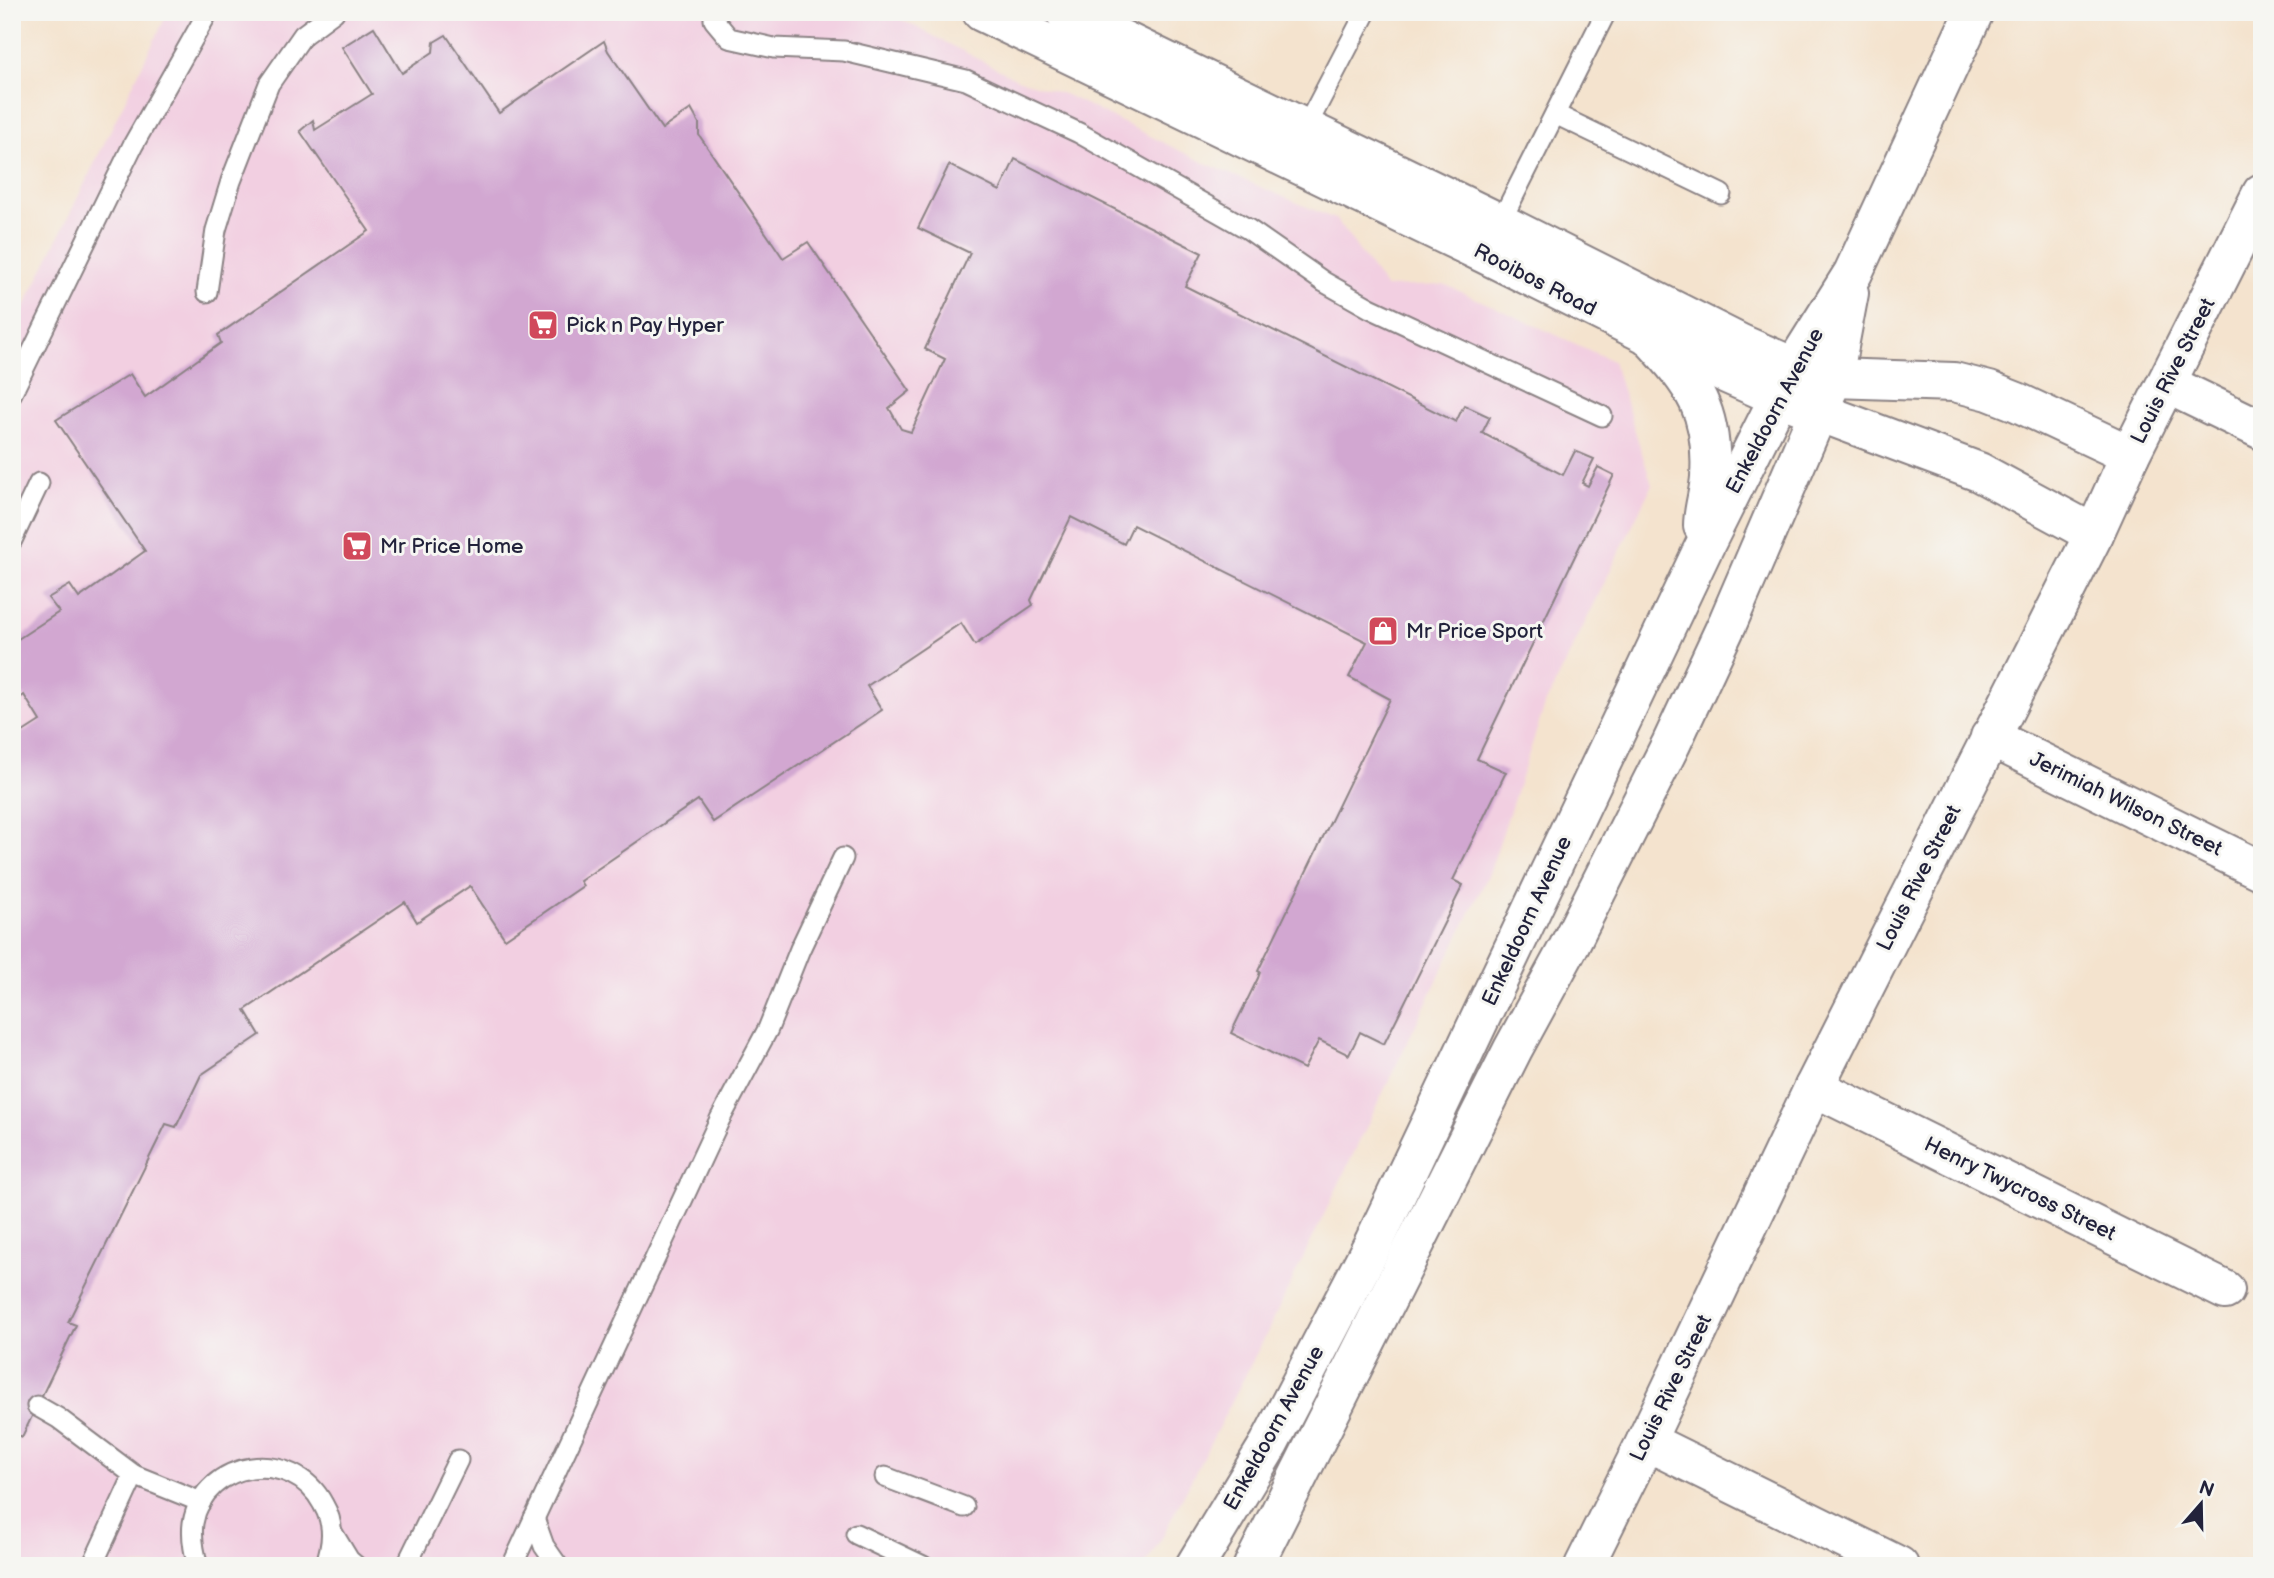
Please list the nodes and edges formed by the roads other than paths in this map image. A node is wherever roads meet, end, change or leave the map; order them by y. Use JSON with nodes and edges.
{"nodes":[{"id":1,"x":208,"y":12,"type":"edge"},
{"id":2,"x":334,"y":12,"type":"edge"},
{"id":3,"x":714,"y":12,"type":"edge"},
{"id":4,"x":982,"y":12,"type":"edge"},
{"id":5,"x":1065,"y":12,"type":"edge"},
{"id":6,"x":1366,"y":12,"type":"edge"},
{"id":7,"x":1606,"y":12,"type":"edge"},
{"id":8,"x":1974,"y":12,"type":"edge"},
{"id":9,"x":1555,"y":114,"type":"junction"},
{"id":10,"x":1298,"y":145,"type":"junction"},
{"id":11,"x":2262,"y":193,"type":"edge"},
{"id":12,"x":1721,"y":194,"type":"dead end"},
{"id":13,"x":1493,"y":238,"type":"junction"},
{"id":14,"x":1853,"y":273,"type":"junction"},
{"id":15,"x":207,"y":292,"type":"dead end"},
{"id":16,"x":1651,"y":338,"type":"junction"},
{"id":17,"x":1786,"y":382,"type":"junction"},
{"id":18,"x":2167,"y":384,"type":"junction"},
{"id":19,"x":12,"y":393,"type":"edge"},
{"id":20,"x":1826,"y":395,"type":"junction"},
{"id":21,"x":1602,"y":416,"type":"dead end"},
{"id":22,"x":2262,"y":430,"type":"edge"},
{"id":23,"x":2130,"y":455,"type":"junction"},
{"id":24,"x":40,"y":483,"type":"dead end"},
{"id":25,"x":2094,"y":534,"type":"junction"},
{"id":26,"x":12,"y":540,"type":"edge"},
{"id":27,"x":1703,"y":549,"type":"junction"},
{"id":28,"x":1990,"y":737,"type":"junction"},
{"id":29,"x":843,"y":858,"type":"dead end"},
{"id":30,"x":2262,"y":871,"type":"edge"},
{"id":31,"x":1814,"y":1087,"type":"junction"},
{"id":32,"x":2225,"y":1290,"type":"dead end"},
{"id":33,"x":37,"y":1406,"type":"dead end"},
{"id":34,"x":1646,"y":1441,"type":"junction"},
{"id":35,"x":458,"y":1460,"type":"dead end"},
{"id":36,"x":134,"y":1475,"type":"junction"},
{"id":37,"x":885,"y":1477,"type":"dead end"},
{"id":38,"x":201,"y":1502,"type":"junction"},
{"id":39,"x":964,"y":1507,"type":"dead end"},
{"id":40,"x":534,"y":1518,"type":"junction"},
{"id":41,"x":332,"y":1532,"type":"junction"},
{"id":42,"x":856,"y":1535,"type":"dead end"},
{"id":43,"x":410,"y":1558,"type":"dead end"},
{"id":44,"x":92,"y":1566,"type":"edge"},
{"id":45,"x":198,"y":1566,"type":"edge"},
{"id":46,"x":325,"y":1566,"type":"edge"},
{"id":47,"x":356,"y":1566,"type":"edge"},
{"id":48,"x":512,"y":1566,"type":"edge"},
{"id":49,"x":558,"y":1566,"type":"edge"},
{"id":50,"x":923,"y":1566,"type":"edge"},
{"id":51,"x":1195,"y":1566,"type":"edge"},
{"id":52,"x":1253,"y":1566,"type":"edge"},
{"id":53,"x":1584,"y":1566,"type":"edge"},
{"id":54,"x":1899,"y":1566,"type":"edge"}],
"edges":[{"from":1,"to":19,"type":"lane"},
{"from":2,"to":15,"type":"lane"},
{"from":3,"to":21,"type":"lane"},
{"from":4,"to":10,"type":"street","name":"Rooibos Road"},
{"from":5,"to":10,"type":"street","name":"Rooibos Road"},
{"from":6,"to":10,"type":"lane"},
{"from":7,"to":9,"type":"lane"},
{"from":8,"to":14,"type":"street","name":"Enkeldoorn Avenue"},
{"from":9,"to":12,"type":"lane"},
{"from":9,"to":13,"type":"lane"},
{"from":10,"to":13,"type":"street","name":"Rooibos Road"},
{"from":11,"to":18,"type":"street","name":"Louis Rive Street"},
{"from":13,"to":16,"type":"street","name":"Rooibos Road"},
{"from":13,"to":17,"type":"street","name":"Rooibos Road"},
{"from":14,"to":17,"type":"street","name":"Enkeldoorn Avenue"},
{"from":14,"to":20,"type":"street","name":"Enkeldoorn Avenue"},
{"from":16,"to":17,"type":"street","name":"Rooibos Road"},
{"from":16,"to":27,"type":"street"},
{"from":17,"to":20,"type":"street","name":"Rooibos Road"},
{"from":17,"to":27,"type":"street","name":"Enkeldoorn Avenue"},
{"from":18,"to":22,"type":"street"},
{"from":18,"to":23,"type":"street","name":"Louis Rive Street"},
{"from":20,"to":23,"type":"street","name":"Rooibos Road"},
{"from":20,"to":25,"type":"street","name":"Rooibos Road"},
{"from":20,"to":52,"type":"street","name":"Enkeldoorn Avenue"},
{"from":23,"to":25,"type":"street","name":"Louis Rive Street"},
{"from":24,"to":26,"type":"lane"},
{"from":25,"to":28,"type":"street","name":"Louis Rive Street"},
{"from":27,"to":51,"type":"street","name":"Enkeldoorn Avenue"},
{"from":28,"to":30,"type":"street","name":"Jerimiah Wilson Street"},
{"from":28,"to":31,"type":"street","name":"Louis Rive Street"},
{"from":29,"to":40,"type":"lane"},
{"from":31,"to":32,"type":"street","name":"Henry Twycross Street"},
{"from":31,"to":34,"type":"street","name":"Louis Rive Street"},
{"from":33,"to":36,"type":"lane"},
{"from":34,"to":53,"type":"street","name":"Louis Rive Street"},
{"from":34,"to":54,"type":"street"},
{"from":35,"to":43,"type":"lane"},
{"from":36,"to":38,"type":"lane"},
{"from":36,"to":44,"type":"lane"},
{"from":37,"to":39,"type":"lane"},
{"from":38,"to":41,"type":"lane"},
{"from":38,"to":45,"type":"lane"},
{"from":40,"to":48,"type":"lane"},
{"from":40,"to":49,"type":"lane"},
{"from":41,"to":46,"type":"lane"},
{"from":41,"to":47,"type":"lane"},
{"from":42,"to":50,"type":"lane"}]}
